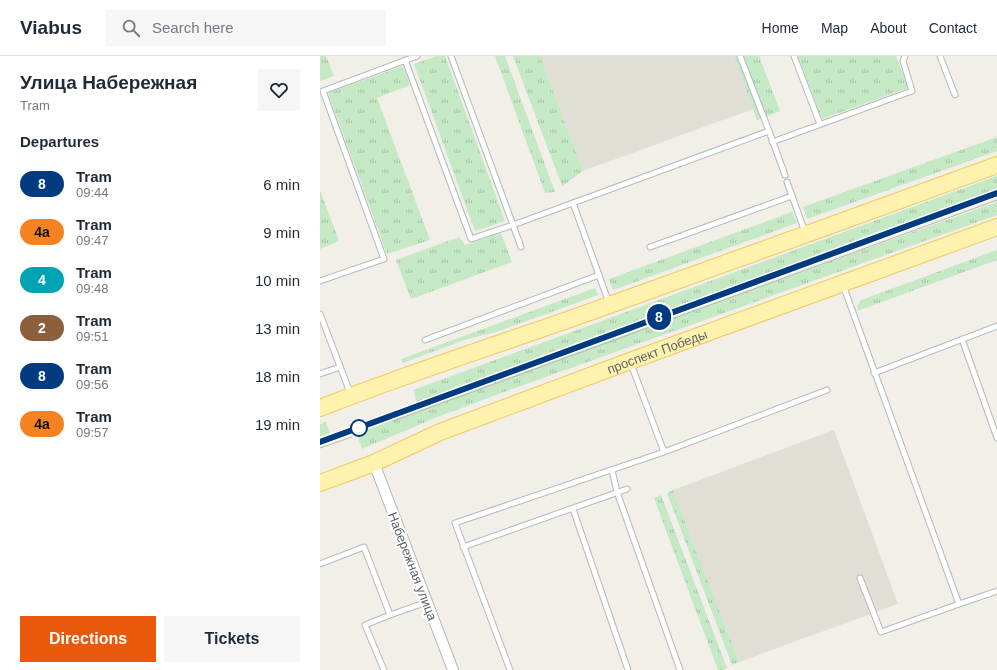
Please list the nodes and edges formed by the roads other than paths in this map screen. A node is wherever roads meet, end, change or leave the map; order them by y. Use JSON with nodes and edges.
{"nodes":[{"id":1,"x":417,"y":56,"type":"edge"},
{"id":2,"x":451,"y":56,"type":"edge"},
{"id":3,"x":740,"y":56,"type":"edge"},
{"id":4,"x":794,"y":56,"type":"edge"},
{"id":5,"x":940,"y":56,"type":"edge"},
{"id":6,"x":903,"y":58,"type":"edge"},
{"id":7,"x":405,"y":60,"type":"junction"},
{"id":8,"x":955,"y":95,"type":"dead end"},
{"id":9,"x":820,"y":124,"type":"junction"},
{"id":10,"x":769,"y":131,"type":"junction"},
{"id":11,"x":772,"y":142,"type":"junction"},
{"id":12,"x":997,"y":164,"type":"edge"},
{"id":13,"x":785,"y":175,"type":"dead end"},
{"id":14,"x":787,"y":182,"type":"dead end"},
{"id":15,"x":792,"y":196,"type":"junction"},
{"id":16,"x":573,"y":202,"type":"junction"},
{"id":17,"x":513,"y":225,"type":"junction"},
{"id":18,"x":997,"y":227,"type":"edge"},
{"id":19,"x":806,"y":235,"type":"junction"},
{"id":20,"x":521,"y":247,"type":"dead end"},
{"id":21,"x":650,"y":247,"type":"dead end"},
{"id":22,"x":599,"y":275,"type":"junction"},
{"id":23,"x":320,"y":281,"type":"edge"},
{"id":24,"x":842,"y":283,"type":"junction"},
{"id":25,"x":610,"y":305,"type":"junction"},
{"id":26,"x":320,"y":314,"type":"edge"},
{"id":27,"x":997,"y":326,"type":"edge"},
{"id":28,"x":962,"y":339,"type":"junction"},
{"id":29,"x":425,"y":340,"type":"dead end"},
{"id":30,"x":630,"y":361,"type":"junction"},
{"id":31,"x":340,"y":367,"type":"junction"},
{"id":32,"x":874,"y":373,"type":"junction"},
{"id":33,"x":320,"y":374,"type":"edge"},
{"id":34,"x":827,"y":390,"type":"dead end"},
{"id":35,"x":351,"y":396,"type":"junction"},
{"id":36,"x":320,"y":408,"type":"edge"},
{"id":37,"x":997,"y":438,"type":"edge"},
{"id":38,"x":664,"y":452,"type":"junction"},
{"id":39,"x":374,"y":463,"type":"junction"},
{"id":40,"x":612,"y":470,"type":"junction"},
{"id":41,"x":320,"y":483,"type":"edge"},
{"id":42,"x":627,"y":489,"type":"dead end"},
{"id":43,"x":617,"y":492,"type":"junction"},
{"id":44,"x":572,"y":509,"type":"junction"},
{"id":45,"x":463,"y":548,"type":"junction"},
{"id":46,"x":320,"y":564,"type":"edge"},
{"id":47,"x":860,"y":578,"type":"dead end"},
{"id":48,"x":997,"y":591,"type":"edge"},
{"id":49,"x":427,"y":602,"type":"junction"},
{"id":50,"x":959,"y":604,"type":"junction"},
{"id":51,"x":390,"y":615,"type":"junction"},
{"id":52,"x":384,"y":670,"type":"edge"},
{"id":53,"x":453,"y":670,"type":"edge"},
{"id":54,"x":510,"y":670,"type":"edge"},
{"id":55,"x":628,"y":670,"type":"edge"},
{"id":56,"x":680,"y":670,"type":"edge"}],
"edges":[{"from":1,"to":7,"type":"lane"},
{"from":2,"to":17,"type":"lane"},
{"from":3,"to":10,"type":"lane"},
{"from":4,"to":9,"type":"lane"},
{"from":5,"to":8,"type":"lane"},
{"from":6,"to":9,"type":"lane"},
{"from":7,"to":17,"type":"lane"},
{"from":7,"to":23,"type":"lane"},
{"from":9,"to":11,"type":"lane"},
{"from":10,"to":11,"type":"lane"},
{"from":10,"to":16,"type":"lane"},
{"from":11,"to":13,"type":"lane"},
{"from":12,"to":19,"type":"main road"},
{"from":14,"to":15,"type":"lane"},
{"from":15,"to":19,"type":"lane"},
{"from":15,"to":21,"type":"lane"},
{"from":16,"to":17,"type":"lane"},
{"from":16,"to":22,"type":"lane"},
{"from":17,"to":20,"type":"lane"},
{"from":18,"to":24,"type":"main road","name":"проспект Победы"},
{"from":19,"to":25,"type":"main road"},
{"from":22,"to":25,"type":"lane"},
{"from":22,"to":29,"type":"lane"},
{"from":24,"to":30,"type":"main road","name":"проспект Победы"},
{"from":24,"to":32,"type":"lane"},
{"from":25,"to":35,"type":"main road"},
{"from":26,"to":31,"type":"lane"},
{"from":27,"to":28,"type":"lane"},
{"from":28,"to":32,"type":"lane"},
{"from":28,"to":37,"type":"lane"},
{"from":30,"to":38,"type":"lane"},
{"from":30,"to":39,"type":"main road","name":"проспект Победы"},
{"from":31,"to":33,"type":"lane"},
{"from":31,"to":35,"type":"lane"},
{"from":32,"to":50,"type":"lane"},
{"from":34,"to":38,"type":"lane"},
{"from":35,"to":36,"type":"main road"},
{"from":38,"to":40,"type":"lane"},
{"from":39,"to":41,"type":"main road","name":"проспект Победы"},
{"from":39,"to":49,"type":"street","name":"Набережная улица"},
{"from":40,"to":43,"type":"lane"},
{"from":40,"to":45,"type":"lane"},
{"from":42,"to":43,"type":"lane"},
{"from":43,"to":44,"type":"lane"},
{"from":43,"to":56,"type":"lane"},
{"from":44,"to":45,"type":"lane"},
{"from":44,"to":55,"type":"lane"},
{"from":45,"to":54,"type":"lane"},
{"from":46,"to":51,"type":"lane"},
{"from":47,"to":50,"type":"lane"},
{"from":48,"to":50,"type":"lane"},
{"from":49,"to":51,"type":"lane"},
{"from":49,"to":53,"type":"street","name":"Набережная улица"},
{"from":51,"to":52,"type":"lane"}]}
